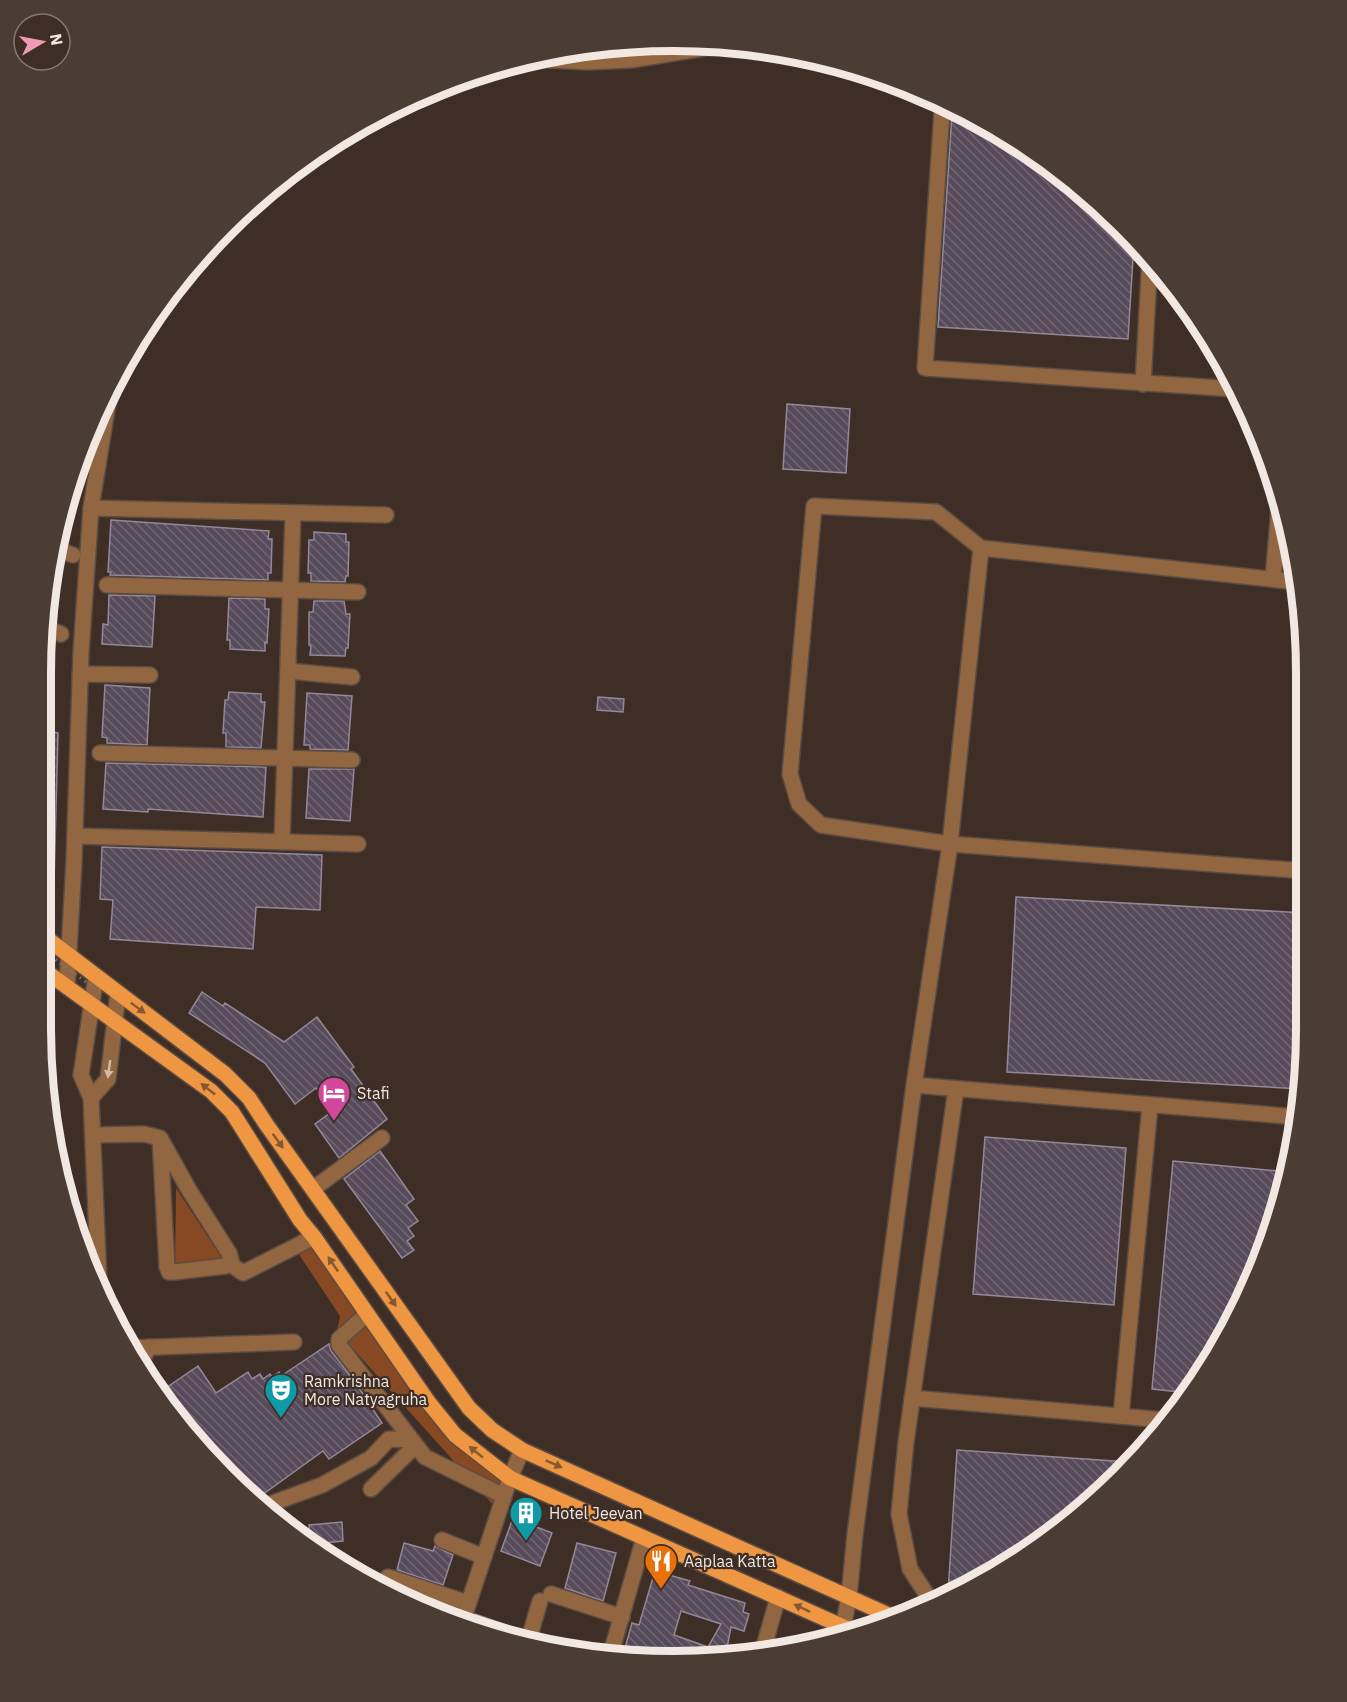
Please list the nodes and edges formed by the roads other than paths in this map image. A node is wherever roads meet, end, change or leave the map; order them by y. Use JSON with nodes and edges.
{"nodes":[{"id":1,"x":685,"y":51,"type":"edge"},
{"id":2,"x":597,"y":55,"type":"edge"},
{"id":3,"x":942,"y":112,"type":"edge"},
{"id":4,"x":1149,"y":272,"type":"edge"},
{"id":5,"x":1143,"y":384,"type":"junction"},
{"id":6,"x":1227,"y":389,"type":"edge"},
{"id":7,"x":106,"y":419,"type":"edge"},
{"id":8,"x":91,"y":508,"type":"junction"},
{"id":9,"x":293,"y":514,"type":"junction"},
{"id":10,"x":386,"y":515,"type":"dead end"},
{"id":11,"x":1278,"y":524,"type":"edge"},
{"id":12,"x":981,"y":548,"type":"junction"},
{"id":13,"x":63,"y":552,"type":"edge"},
{"id":14,"x":73,"y":555,"type":"dead end"},
{"id":15,"x":1273,"y":579,"type":"junction"},
{"id":16,"x":1289,"y":581,"type":"edge"},
{"id":17,"x":107,"y":585,"type":"dead end"},
{"id":18,"x":291,"y":591,"type":"junction"},
{"id":19,"x":358,"y":592,"type":"dead end"},
{"id":20,"x":52,"y":631,"type":"edge"},
{"id":21,"x":61,"y":634,"type":"dead end"},
{"id":22,"x":288,"y":671,"type":"junction"},
{"id":23,"x":80,"y":674,"type":"junction"},
{"id":24,"x":150,"y":675,"type":"dead end"},
{"id":25,"x":352,"y":677,"type":"dead end"},
{"id":26,"x":100,"y":753,"type":"dead end"},
{"id":27,"x":285,"y":760,"type":"junction"},
{"id":28,"x":352,"y":760,"type":"dead end"},
{"id":29,"x":75,"y":836,"type":"junction"},
{"id":30,"x":282,"y":842,"type":"junction"},
{"id":31,"x":358,"y":844,"type":"dead end"},
{"id":32,"x":950,"y":844,"type":"junction"},
{"id":33,"x":1296,"y":870,"type":"edge"},
{"id":34,"x":51,"y":942,"type":"edge"},
{"id":35,"x":70,"y":956,"type":"junction"},
{"id":36,"x":51,"y":976,"type":"edge"},
{"id":37,"x":95,"y":982,"type":"junction"},
{"id":38,"x":67,"y":987,"type":"junction"},
{"id":39,"x":118,"y":993,"type":"junction"},
{"id":40,"x":91,"y":1005,"type":"junction"},
{"id":41,"x":114,"y":1023,"type":"junction"},
{"id":42,"x":914,"y":1085,"type":"junction"},
{"id":43,"x":956,"y":1089,"type":"junction"},
{"id":44,"x":91,"y":1098,"type":"junction"},
{"id":45,"x":1150,"y":1105,"type":"junction"},
{"id":46,"x":1290,"y":1116,"type":"edge"},
{"id":47,"x":93,"y":1135,"type":"junction"},
{"id":48,"x":160,"y":1138,"type":"junction"},
{"id":49,"x":382,"y":1138,"type":"dead end"},
{"id":50,"x":313,"y":1190,"type":"junction"},
{"id":51,"x":314,"y":1237,"type":"junction"},
{"id":52,"x":229,"y":1263,"type":"junction"},
{"id":53,"x":98,"y":1268,"type":"edge"},
{"id":54,"x":367,"y":1314,"type":"junction"},
{"id":55,"x":294,"y":1342,"type":"dead end"},
{"id":56,"x":139,"y":1347,"type":"edge"},
{"id":57,"x":149,"y":1347,"type":"junction"},
{"id":58,"x":144,"y":1356,"type":"edge"},
{"id":59,"x":912,"y":1398,"type":"junction"},
{"id":60,"x":1121,"y":1416,"type":"junction"},
{"id":61,"x":1157,"y":1419,"type":"edge"},
{"id":62,"x":413,"y":1443,"type":"junction"},
{"id":63,"x":522,"y":1450,"type":"junction"},
{"id":64,"x":510,"y":1478,"type":"junction"},
{"id":65,"x":371,"y":1489,"type":"dead end"},
{"id":66,"x":504,"y":1496,"type":"junction"},
{"id":67,"x":271,"y":1504,"type":"edge"},
{"id":68,"x":644,"y":1538,"type":"junction"},
{"id":69,"x":442,"y":1540,"type":"dead end"},
{"id":70,"x":484,"y":1557,"type":"junction"},
{"id":71,"x":388,"y":1577,"type":"dead end"},
{"id":72,"x":778,"y":1597,"type":"junction"},
{"id":73,"x":849,"y":1597,"type":"junction"},
{"id":74,"x":928,"y":1597,"type":"edge"},
{"id":75,"x":468,"y":1603,"type":"junction"},
{"id":76,"x":886,"y":1614,"type":"edge"},
{"id":77,"x":465,"y":1615,"type":"edge"},
{"id":78,"x":621,"y":1617,"type":"junction"},
{"id":79,"x":849,"y":1626,"type":"edge"},
{"id":80,"x":843,"y":1627,"type":"edge"},
{"id":81,"x":531,"y":1634,"type":"edge"},
{"id":82,"x":766,"y":1644,"type":"edge"},
{"id":83,"x":612,"y":1648,"type":"edge"}],
"edges":[{"from":1,"to":2,"type":"street"},
{"from":3,"to":5,"type":"street"},
{"from":4,"to":5,"type":"street"},
{"from":5,"to":6,"type":"street"},
{"from":7,"to":8,"type":"street"},
{"from":8,"to":9,"type":"street"},
{"from":8,"to":23,"type":"street"},
{"from":9,"to":10,"type":"street"},
{"from":9,"to":18,"type":"street"},
{"from":11,"to":15,"type":"street"},
{"from":12,"to":15,"type":"street"},
{"from":12,"to":32,"type":"street"},
{"from":12,"to":32,"type":"street"},
{"from":13,"to":14,"type":"street"},
{"from":15,"to":16,"type":"street"},
{"from":17,"to":18,"type":"street"},
{"from":18,"to":19,"type":"street"},
{"from":18,"to":22,"type":"street"},
{"from":20,"to":21,"type":"street"},
{"from":22,"to":25,"type":"street"},
{"from":22,"to":27,"type":"street"},
{"from":23,"to":24,"type":"street"},
{"from":23,"to":29,"type":"street"},
{"from":26,"to":27,"type":"street"},
{"from":27,"to":28,"type":"street"},
{"from":27,"to":30,"type":"street"},
{"from":29,"to":30,"type":"street"},
{"from":29,"to":35,"type":"street"},
{"from":30,"to":31,"type":"street"},
{"from":32,"to":33,"type":"street"},
{"from":32,"to":42,"type":"street"},
{"from":34,"to":35,"type":"main road"},
{"from":35,"to":37,"type":"main road"},
{"from":35,"to":38,"type":"street"},
{"from":36,"to":38,"type":"main road"},
{"from":37,"to":39,"type":"main road"},
{"from":37,"to":40,"type":"street"},
{"from":38,"to":40,"type":"main road"},
{"from":39,"to":41,"type":"street"},
{"from":39,"to":50,"type":"main road","one_way":true},
{"from":40,"to":41,"type":"main road"},
{"from":40,"to":44,"type":"street"},
{"from":41,"to":44,"type":"street","one_way":true},
{"from":51,"to":41,"type":"main road","one_way":true},
{"from":42,"to":43,"type":"street"},
{"from":42,"to":73,"type":"street"},
{"from":43,"to":45,"type":"street"},
{"from":43,"to":59,"type":"street"},
{"from":44,"to":47,"type":"street"},
{"from":45,"to":46,"type":"street"},
{"from":45,"to":60,"type":"street"},
{"from":47,"to":48,"type":"street"},
{"from":47,"to":53,"type":"street"},
{"from":48,"to":52,"type":"street"},
{"from":48,"to":52,"type":"street"},
{"from":49,"to":50,"type":"street"},
{"from":50,"to":63,"type":"main road","one_way":true},
{"from":51,"to":52,"type":"street"},
{"from":54,"to":51,"type":"main road","one_way":true},
{"from":54,"to":62,"type":"street"},
{"from":64,"to":54,"type":"main road","one_way":true},
{"from":55,"to":57,"type":"street"},
{"from":56,"to":57,"type":"street"},
{"from":57,"to":58,"type":"street"},
{"from":59,"to":60,"type":"street"},
{"from":59,"to":74,"type":"street"},
{"from":60,"to":61,"type":"street"},
{"from":62,"to":65,"type":"street"},
{"from":62,"to":66,"type":"street"},
{"from":62,"to":67,"type":"street"},
{"from":63,"to":64,"type":"street"},
{"from":63,"to":73,"type":"main road","one_way":true},
{"from":64,"to":66,"type":"street"},
{"from":64,"to":68,"type":"main road"},
{"from":66,"to":70,"type":"street"},
{"from":68,"to":72,"type":"main road"},
{"from":68,"to":78,"type":"street"},
{"from":69,"to":70,"type":"street"},
{"from":70,"to":75,"type":"street"},
{"from":71,"to":75,"type":"street"},
{"from":80,"to":72,"type":"main road","one_way":true},
{"from":72,"to":82,"type":"street"},
{"from":73,"to":76,"type":"main road"},
{"from":73,"to":79,"type":"street"},
{"from":75,"to":77,"type":"street"},
{"from":78,"to":81,"type":"street"},
{"from":78,"to":83,"type":"street"}]}
